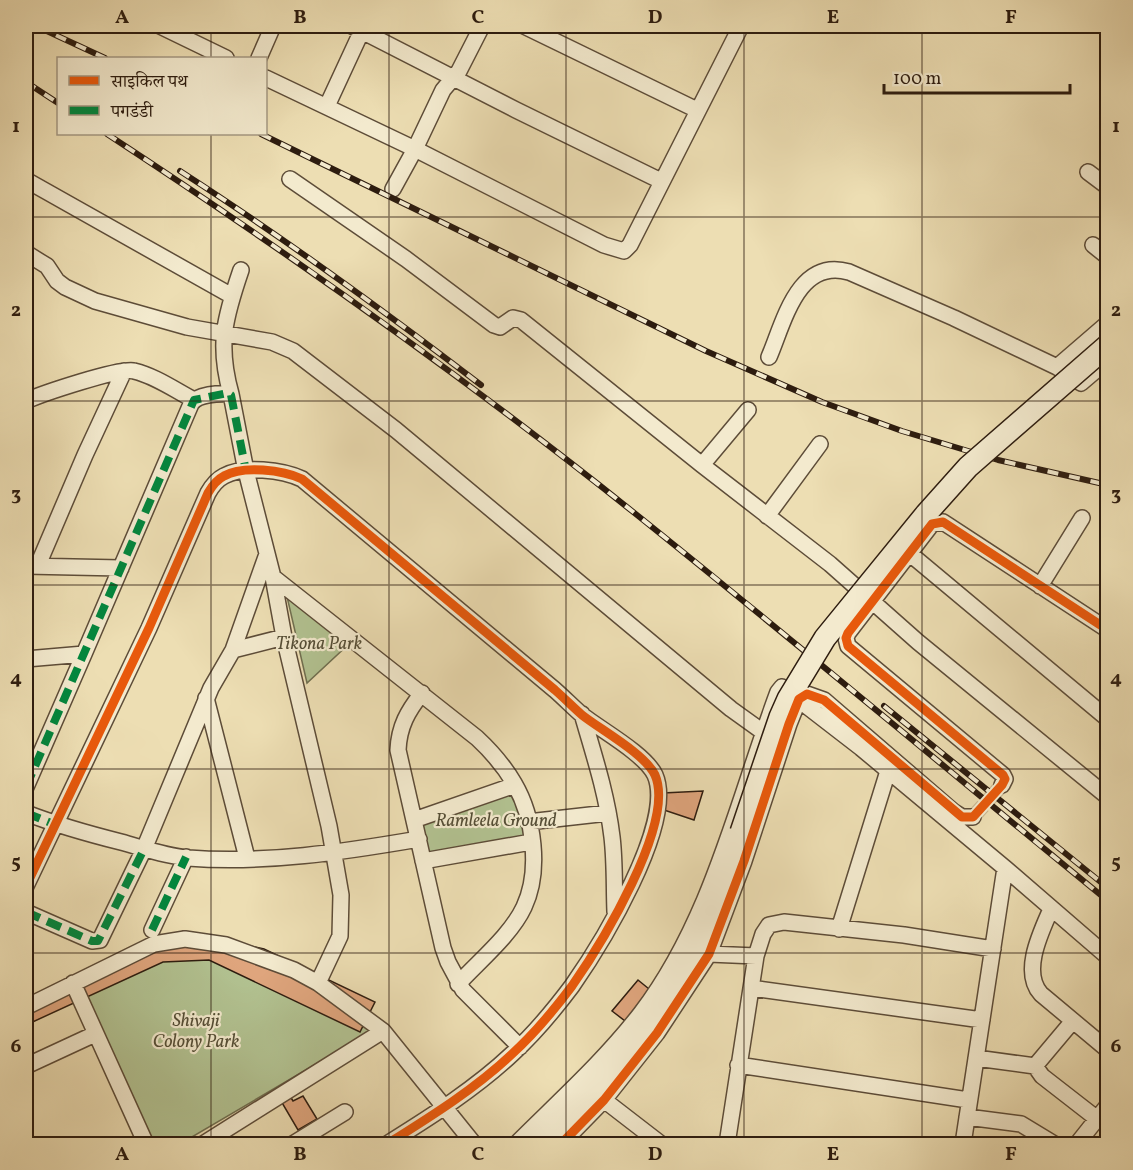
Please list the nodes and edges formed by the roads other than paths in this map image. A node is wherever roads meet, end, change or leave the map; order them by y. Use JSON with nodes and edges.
{"nodes":[{"id":1,"x":160,"y":26,"type":"edge"},
{"id":2,"x":273,"y":26,"type":"edge"},
{"id":3,"x":482,"y":26,"type":"edge"},
{"id":4,"x":524,"y":26,"type":"edge"},
{"id":5,"x":741,"y":26,"type":"edge"},
{"id":6,"x":359,"y":27,"type":"edge"},
{"id":7,"x":185,"y":31,"type":"edge"},
{"id":8,"x":224,"y":57,"type":"edge"},
{"id":9,"x":259,"y":57,"type":"edge"},
{"id":10,"x":454,"y":77,"type":"junction"},
{"id":11,"x":267,"y":78,"type":"edge"},
{"id":12,"x":327,"y":106,"type":"junction"},
{"id":13,"x":697,"y":110,"type":"junction"},
{"id":14,"x":415,"y":150,"type":"junction"},
{"id":15,"x":1088,"y":172,"type":"dead end"},
{"id":16,"x":290,"y":179,"type":"dead end"},
{"id":17,"x":26,"y":180,"type":"edge"},
{"id":18,"x":662,"y":181,"type":"junction"},
{"id":19,"x":1107,"y":187,"type":"edge"},
{"id":20,"x":393,"y":189,"type":"dead end"},
{"id":21,"x":1093,"y":245,"type":"dead end"},
{"id":22,"x":26,"y":253,"type":"edge"},
{"id":23,"x":1107,"y":257,"type":"edge"},
{"id":24,"x":241,"y":270,"type":"dead end"},
{"id":25,"x":232,"y":296,"type":"junction"},
{"id":26,"x":1107,"y":322,"type":"edge"},
{"id":27,"x":224,"y":332,"type":"junction"},
{"id":28,"x":1107,"y":345,"type":"edge"},
{"id":29,"x":769,"y":357,"type":"dead end"},
{"id":30,"x":1107,"y":360,"type":"edge"},
{"id":31,"x":1057,"y":367,"type":"junction"},
{"id":32,"x":124,"y":371,"type":"junction"},
{"id":33,"x":231,"y":394,"type":"junction"},
{"id":34,"x":194,"y":400,"type":"junction"},
{"id":35,"x":26,"y":401,"type":"edge"},
{"id":36,"x":748,"y":410,"type":"dead end"},
{"id":37,"x":820,"y":444,"type":"dead end"},
{"id":38,"x":702,"y":465,"type":"junction"},
{"id":39,"x":246,"y":471,"type":"junction"},
{"id":40,"x":767,"y":516,"type":"junction"},
{"id":41,"x":1082,"y":518,"type":"dead end"},
{"id":42,"x":909,"y":553,"type":"junction"},
{"id":43,"x":267,"y":554,"type":"junction"},
{"id":44,"x":32,"y":565,"type":"edge"},
{"id":45,"x":121,"y":567,"type":"junction"},
{"id":46,"x":273,"y":577,"type":"junction"},
{"id":47,"x":1040,"y":586,"type":"junction"},
{"id":48,"x":872,"y":601,"type":"junction"},
{"id":49,"x":1107,"y":630,"type":"edge"},
{"id":50,"x":285,"y":637,"type":"junction"},
{"id":51,"x":233,"y":650,"type":"junction"},
{"id":52,"x":84,"y":654,"type":"junction"},
{"id":53,"x":26,"y":658,"type":"edge"},
{"id":54,"x":422,"y":693,"type":"junction"},
{"id":55,"x":206,"y":698,"type":"junction"},
{"id":56,"x":799,"y":699,"type":"junction"},
{"id":57,"x":582,"y":714,"type":"junction"},
{"id":58,"x":1107,"y":719,"type":"edge"},
{"id":59,"x":763,"y":732,"type":"junction"},
{"id":60,"x":888,"y":771,"type":"junction"},
{"id":61,"x":28,"y":778,"type":"edge"},
{"id":62,"x":515,"y":785,"type":"junction"},
{"id":63,"x":1002,"y":785,"type":"dead end"},
{"id":64,"x":1107,"y":798,"type":"edge"},
{"id":65,"x":26,"y":813,"type":"edge"},
{"id":66,"x":608,"y":813,"type":"junction"},
{"id":67,"x":973,"y":817,"type":"dead end"},
{"id":68,"x":414,"y":820,"type":"junction"},
{"id":69,"x":528,"y":822,"type":"junction"},
{"id":70,"x":56,"y":825,"type":"junction"},
{"id":71,"x":419,"y":839,"type":"junction"},
{"id":72,"x":531,"y":842,"type":"junction"},
{"id":73,"x":144,"y":849,"type":"junction"},
{"id":74,"x":334,"y":854,"type":"junction"},
{"id":75,"x":186,"y":857,"type":"junction"},
{"id":76,"x":247,"y":858,"type":"junction"},
{"id":77,"x":423,"y":861,"type":"junction"},
{"id":78,"x":1005,"y":868,"type":"junction"},
{"id":79,"x":26,"y":886,"type":"edge"},
{"id":80,"x":1051,"y":909,"type":"junction"},
{"id":81,"x":26,"y":912,"type":"edge"},
{"id":82,"x":615,"y":915,"type":"junction"},
{"id":83,"x":839,"y":929,"type":"junction"},
{"id":84,"x":152,"y":930,"type":"dead end"},
{"id":85,"x":993,"y":949,"type":"junction"},
{"id":86,"x":709,"y":954,"type":"junction"},
{"id":87,"x":756,"y":956,"type":"junction"},
{"id":88,"x":1107,"y":957,"type":"edge"},
{"id":89,"x":318,"y":983,"type":"junction"},
{"id":90,"x":73,"y":984,"type":"junction"},
{"id":91,"x":458,"y":984,"type":"junction"},
{"id":92,"x":751,"y":988,"type":"junction"},
{"id":93,"x":26,"y":1006,"type":"edge"},
{"id":94,"x":982,"y":1020,"type":"junction"},
{"id":95,"x":1072,"y":1022,"type":"junction"},
{"id":96,"x":383,"y":1031,"type":"junction"},
{"id":97,"x":95,"y":1034,"type":"junction"},
{"id":98,"x":520,"y":1047,"type":"junction"},
{"id":99,"x":1107,"y":1050,"type":"edge"},
{"id":100,"x":976,"y":1058,"type":"junction"},
{"id":101,"x":738,"y":1065,"type":"junction"},
{"id":102,"x":26,"y":1066,"type":"edge"},
{"id":103,"x":1035,"y":1066,"type":"junction"},
{"id":104,"x":604,"y":1100,"type":"junction"},
{"id":105,"x":968,"y":1100,"type":"junction"},
{"id":106,"x":443,"y":1109,"type":"junction"},
{"id":107,"x":1104,"y":1111,"type":"edge"},
{"id":108,"x":345,"y":1112,"type":"dead end"},
{"id":109,"x":968,"y":1117,"type":"junction"},
{"id":110,"x":549,"y":1141,"type":"edge"},
{"id":111,"x":146,"y":1144,"type":"edge"},
{"id":112,"x":203,"y":1144,"type":"edge"},
{"id":113,"x":293,"y":1144,"type":"edge"},
{"id":114,"x":387,"y":1144,"type":"edge"},
{"id":115,"x":474,"y":1144,"type":"edge"},
{"id":116,"x":516,"y":1144,"type":"edge"},
{"id":117,"x":661,"y":1144,"type":"edge"},
{"id":118,"x":731,"y":1144,"type":"edge"},
{"id":119,"x":963,"y":1144,"type":"edge"},
{"id":120,"x":1054,"y":1144,"type":"edge"},
{"id":121,"x":1077,"y":1144,"type":"edge"}],
"edges":[{"from":1,"to":7,"type":"street"},
{"from":2,"to":9,"type":"street"},
{"from":3,"to":10,"type":"street"},
{"from":4,"to":13,"type":"street"},
{"from":5,"to":13,"type":"street"},
{"from":6,"to":10,"type":"street"},
{"from":6,"to":12,"type":"street"},
{"from":7,"to":8,"type":"street"},
{"from":10,"to":14,"type":"street"},
{"from":10,"to":18,"type":"street"},
{"from":11,"to":12,"type":"street"},
{"from":12,"to":14,"type":"street"},
{"from":13,"to":18,"type":"street"},
{"from":14,"to":18,"type":"street"},
{"from":14,"to":20,"type":"street"},
{"from":15,"to":19,"type":"street"},
{"from":16,"to":38,"type":"street"},
{"from":17,"to":25,"type":"street"},
{"from":21,"to":23,"type":"street"},
{"from":22,"to":27,"type":"street"},
{"from":24,"to":25,"type":"street"},
{"from":25,"to":27,"type":"street"},
{"from":26,"to":31,"type":"street"},
{"from":27,"to":33,"type":"street"},
{"from":27,"to":59,"type":"street"},
{"from":28,"to":110,"type":"main road","bridge":true},
{"from":29,"to":31,"type":"street"},
{"from":30,"to":31,"type":"street"},
{"from":32,"to":34,"type":"street"},
{"from":32,"to":35,"type":"street"},
{"from":32,"to":44,"type":"street"},
{"from":33,"to":34,"type":"street"},
{"from":33,"to":39,"type":"street"},
{"from":34,"to":45,"type":"street"},
{"from":36,"to":38,"type":"street"},
{"from":37,"to":40,"type":"street"},
{"from":38,"to":40,"type":"street"},
{"from":39,"to":43,"type":"street"},
{"from":39,"to":57,"type":"street"},
{"from":39,"to":70,"type":"street"},
{"from":40,"to":48,"type":"street"},
{"from":41,"to":47,"type":"street"},
{"from":42,"to":47,"type":"street"},
{"from":42,"to":48,"type":"street"},
{"from":42,"to":58,"type":"street"},
{"from":43,"to":46,"type":"street"},
{"from":43,"to":51,"type":"street"},
{"from":44,"to":45,"type":"street"},
{"from":45,"to":52,"type":"street"},
{"from":46,"to":50,"type":"street"},
{"from":46,"to":54,"type":"street"},
{"from":47,"to":49,"type":"street"},
{"from":48,"to":63,"type":"street"},
{"from":48,"to":64,"type":"street"},
{"from":50,"to":51,"type":"street"},
{"from":50,"to":74,"type":"street"},
{"from":51,"to":55,"type":"street"},
{"from":52,"to":53,"type":"street"},
{"from":52,"to":61,"type":"street"},
{"from":54,"to":62,"type":"street"},
{"from":54,"to":68,"type":"street"},
{"from":55,"to":73,"type":"street"},
{"from":55,"to":76,"type":"street"},
{"from":56,"to":59,"type":"street"},
{"from":56,"to":60,"type":"street"},
{"from":56,"to":67,"type":"street"},
{"from":56,"to":86,"type":"street"},
{"from":57,"to":66,"type":"street"},
{"from":57,"to":82,"type":"street"},
{"from":59,"to":116,"type":"street"},
{"from":60,"to":78,"type":"street"},
{"from":60,"to":83,"type":"street"},
{"from":62,"to":68,"type":"street"},
{"from":62,"to":69,"type":"street"},
{"from":65,"to":70,"type":"street"},
{"from":66,"to":69,"type":"street"},
{"from":66,"to":82,"type":"street"},
{"from":68,"to":71,"type":"street"},
{"from":69,"to":72,"type":"street"},
{"from":70,"to":73,"type":"street"},
{"from":70,"to":79,"type":"street"},
{"from":71,"to":74,"type":"street"},
{"from":71,"to":77,"type":"street"},
{"from":72,"to":77,"type":"street"},
{"from":72,"to":91,"type":"street"},
{"from":73,"to":75,"type":"street"},
{"from":73,"to":81,"type":"street"},
{"from":74,"to":76,"type":"street"},
{"from":74,"to":89,"type":"street"},
{"from":75,"to":76,"type":"street"},
{"from":75,"to":84,"type":"street"},
{"from":77,"to":91,"type":"street"},
{"from":78,"to":80,"type":"street"},
{"from":78,"to":85,"type":"street"},
{"from":80,"to":88,"type":"street"},
{"from":80,"to":95,"type":"street"},
{"from":82,"to":98,"type":"street"},
{"from":83,"to":85,"type":"street"},
{"from":83,"to":87,"type":"street"},
{"from":85,"to":94,"type":"street"},
{"from":86,"to":87,"type":"street"},
{"from":86,"to":104,"type":"street"},
{"from":87,"to":92,"type":"street"},
{"from":89,"to":90,"type":"street"},
{"from":89,"to":96,"type":"street"},
{"from":90,"to":93,"type":"street"},
{"from":90,"to":97,"type":"street"},
{"from":91,"to":98,"type":"street"},
{"from":92,"to":94,"type":"street"},
{"from":92,"to":101,"type":"street"},
{"from":94,"to":100,"type":"street"},
{"from":95,"to":99,"type":"street"},
{"from":95,"to":103,"type":"street"},
{"from":96,"to":106,"type":"street"},
{"from":96,"to":112,"type":"street"},
{"from":97,"to":102,"type":"street"},
{"from":97,"to":111,"type":"street"},
{"from":98,"to":106,"type":"street"},
{"from":100,"to":103,"type":"street"},
{"from":100,"to":105,"type":"street"},
{"from":101,"to":105,"type":"street"},
{"from":101,"to":118,"type":"street"},
{"from":103,"to":107,"type":"street"},
{"from":104,"to":110,"type":"street"},
{"from":104,"to":117,"type":"street"},
{"from":105,"to":109,"type":"street"},
{"from":106,"to":114,"type":"street"},
{"from":106,"to":115,"type":"street"},
{"from":107,"to":121,"type":"street"},
{"from":108,"to":113,"type":"street"},
{"from":109,"to":119,"type":"street"},
{"from":109,"to":120,"type":"street"}]}
